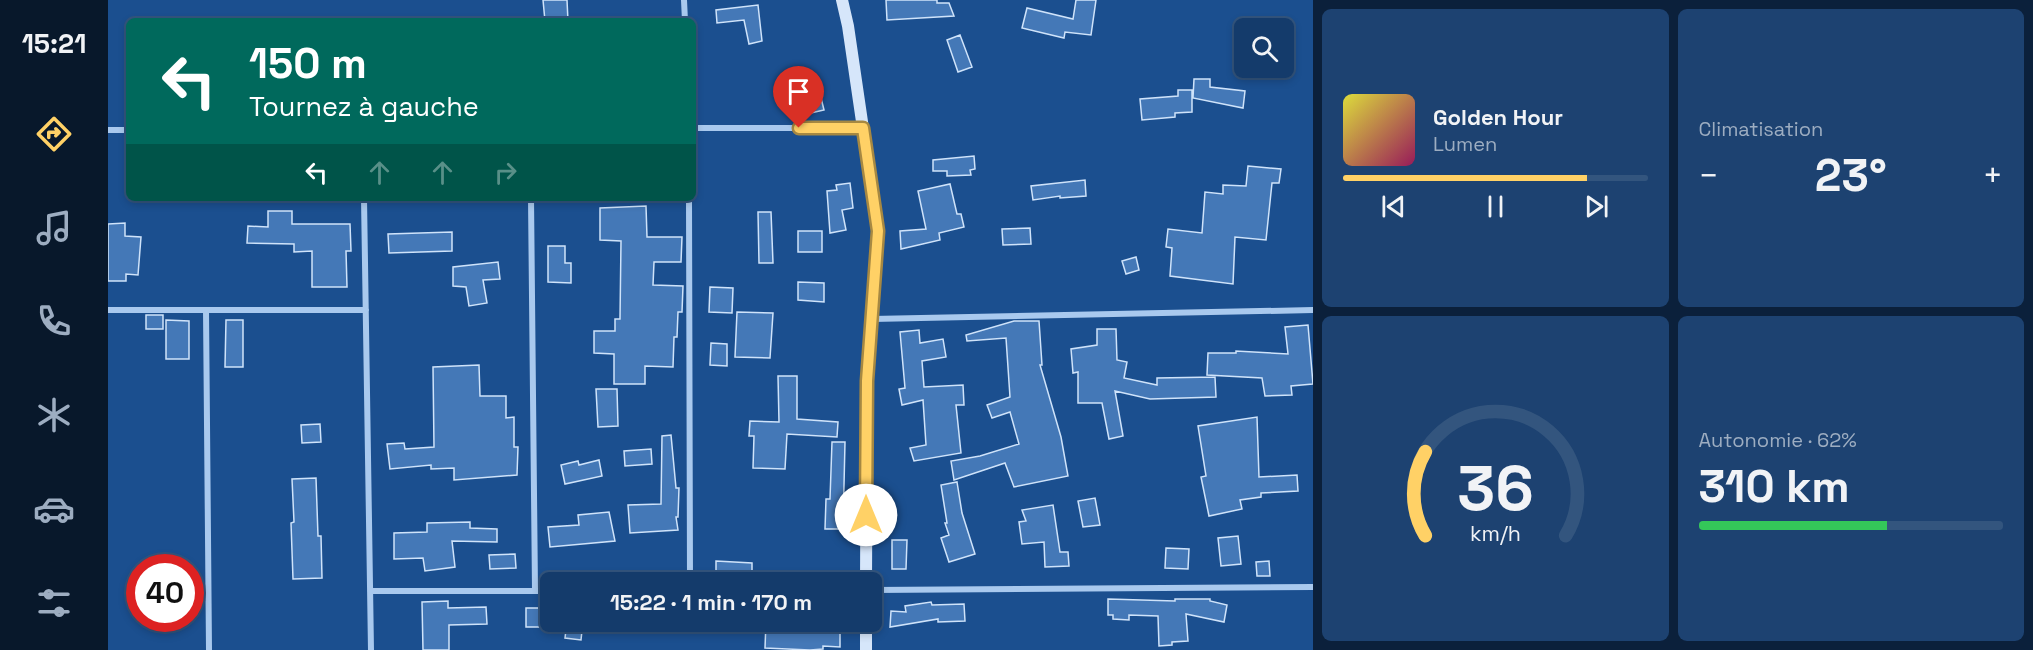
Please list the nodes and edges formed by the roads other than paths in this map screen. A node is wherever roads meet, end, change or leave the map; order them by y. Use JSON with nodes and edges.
{"nodes":[{"id":1,"x":684,"y":0,"type":"edge"},
{"id":2,"x":842,"y":0,"type":"edge"},
{"id":3,"x":685,"y":18,"type":"edge"},
{"id":4,"x":696,"y":128,"type":"edge"},
{"id":5,"x":863,"y":128,"type":"junction"},
{"id":6,"x":108,"y":130,"type":"edge"},
{"id":7,"x":126,"y":130,"type":"edge"},
{"id":8,"x":364,"y":201,"type":"edge"},
{"id":9,"x":531,"y":201,"type":"edge"},
{"id":10,"x":689,"y":201,"type":"edge"},
{"id":11,"x":108,"y":310,"type":"edge"},
{"id":12,"x":206,"y":310,"type":"junction"},
{"id":13,"x":366,"y":310,"type":"junction"},
{"id":14,"x":1313,"y":310,"type":"edge"},
{"id":15,"x":872,"y":319,"type":"junction"},
{"id":16,"x":690,"y":572,"type":"edge"},
{"id":17,"x":866,"y":572,"type":"edge"},
{"id":18,"x":1313,"y":587,"type":"edge"},
{"id":19,"x":882,"y":590,"type":"edge"},
{"id":20,"x":370,"y":591,"type":"junction"},
{"id":21,"x":535,"y":591,"type":"junction"},
{"id":22,"x":540,"y":591,"type":"edge"},
{"id":23,"x":866,"y":632,"type":"edge"},
{"id":24,"x":209,"y":650,"type":"edge"},
{"id":25,"x":371,"y":650,"type":"edge"},
{"id":26,"x":866,"y":650,"type":"edge"}],
"edges":[{"from":1,"to":3,"type":"street"},
{"from":2,"to":5,"type":"street"},
{"from":4,"to":5,"type":"street"},
{"from":5,"to":15,"type":"street"},
{"from":6,"to":7,"type":"street"},
{"from":8,"to":13,"type":"street"},
{"from":9,"to":21,"type":"street"},
{"from":10,"to":16,"type":"street"},
{"from":11,"to":12,"type":"street"},
{"from":12,"to":13,"type":"street"},
{"from":12,"to":24,"type":"street"},
{"from":13,"to":20,"type":"street"},
{"from":14,"to":15,"type":"street"},
{"from":15,"to":17,"type":"street"},
{"from":18,"to":19,"type":"street"},
{"from":20,"to":21,"type":"street"},
{"from":20,"to":25,"type":"street"},
{"from":21,"to":22,"type":"street"},
{"from":23,"to":26,"type":"street"}]}
